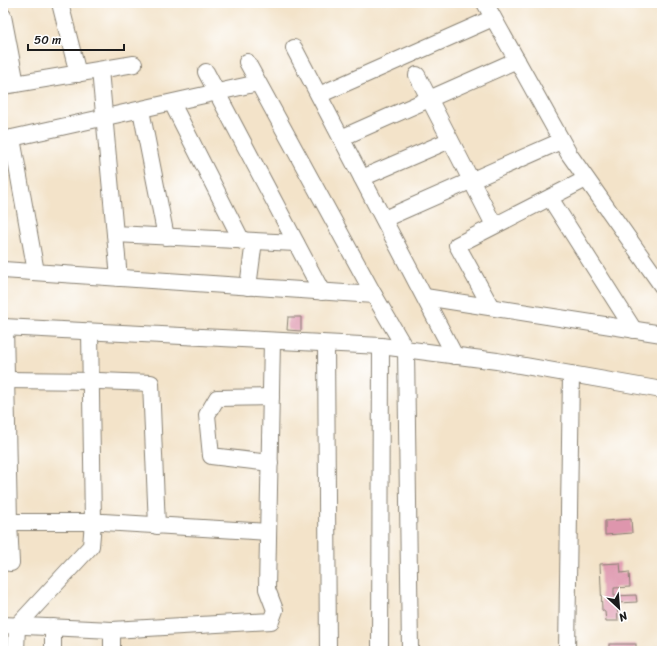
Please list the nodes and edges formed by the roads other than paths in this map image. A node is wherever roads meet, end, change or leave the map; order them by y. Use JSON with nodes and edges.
{"nodes":[{"id":1,"x":60,"y":3,"type":"edge"},
{"id":2,"x":485,"y":3,"type":"edge"},
{"id":3,"x":3,"y":16,"type":"edge"},
{"id":4,"x":493,"y":18,"type":"junction"},
{"id":5,"x":294,"y":48,"type":"dead end"},
{"id":6,"x":517,"y":60,"type":"junction"},
{"id":7,"x":247,"y":62,"type":"dead end"},
{"id":8,"x":134,"y":64,"type":"dead end"},
{"id":9,"x":100,"y":70,"type":"junction"},
{"id":10,"x":206,"y":72,"type":"dead end"},
{"id":11,"x":78,"y":74,"type":"junction"},
{"id":12,"x":417,"y":75,"type":"dead end"},
{"id":13,"x":258,"y":83,"type":"junction"},
{"id":14,"x":10,"y":85,"type":"edge"},
{"id":15,"x":217,"y":93,"type":"junction"},
{"id":16,"x":318,"y":95,"type":"junction"},
{"id":17,"x":429,"y":99,"type":"junction"},
{"id":18,"x":172,"y":103,"type":"junction"},
{"id":19,"x":141,"y":110,"type":"junction"},
{"id":20,"x":104,"y":119,"type":"junction"},
{"id":21,"x":341,"y":138,"type":"junction"},
{"id":22,"x":8,"y":139,"type":"edge"},
{"id":23,"x":450,"y":140,"type":"junction"},
{"id":24,"x":561,"y":141,"type":"junction"},
{"id":25,"x":362,"y":178,"type":"junction"},
{"id":26,"x":586,"y":179,"type":"junction"},
{"id":27,"x":471,"y":181,"type":"junction"},
{"id":28,"x":550,"y":198,"type":"junction"},
{"id":29,"x":384,"y":219,"type":"junction"},
{"id":30,"x":494,"y":225,"type":"junction"},
{"id":31,"x":115,"y":234,"type":"junction"},
{"id":32,"x":166,"y":237,"type":"junction"},
{"id":33,"x":248,"y":241,"type":"junction"},
{"id":34,"x":296,"y":243,"type":"junction"},
{"id":35,"x":3,"y":270,"type":"edge"},
{"id":36,"x":36,"y":272,"type":"junction"},
{"id":37,"x":119,"y":278,"type":"junction"},
{"id":38,"x":662,"y":286,"type":"edge"},
{"id":39,"x":248,"y":287,"type":"junction"},
{"id":40,"x":322,"y":292,"type":"junction"},
{"id":41,"x":374,"y":295,"type":"junction"},
{"id":42,"x":424,"y":297,"type":"junction"},
{"id":43,"x":491,"y":307,"type":"junction"},
{"id":44,"x":4,"y":327,"type":"edge"},
{"id":45,"x":634,"y":330,"type":"junction"},
{"id":46,"x":90,"y":332,"type":"junction"},
{"id":47,"x":662,"y":334,"type":"edge"},
{"id":48,"x":272,"y":341,"type":"junction"},
{"id":49,"x":326,"y":344,"type":"junction"},
{"id":50,"x":382,"y":346,"type":"junction"},
{"id":51,"x":406,"y":350,"type":"junction"},
{"id":52,"x":455,"y":356,"type":"junction"},
{"id":53,"x":571,"y":374,"type":"junction"},
{"id":54,"x":4,"y":380,"type":"edge"},
{"id":55,"x":90,"y":381,"type":"junction"},
{"id":56,"x":662,"y":390,"type":"edge"},
{"id":57,"x":271,"y":397,"type":"junction"},
{"id":58,"x":270,"y":462,"type":"junction"},
{"id":59,"x":6,"y":522,"type":"edge"},
{"id":60,"x":93,"y":522,"type":"junction"},
{"id":61,"x":157,"y":526,"type":"junction"},
{"id":62,"x":268,"y":532,"type":"junction"},
{"id":63,"x":3,"y":562,"type":"edge"},
{"id":64,"x":10,"y":625,"type":"edge"},
{"id":65,"x":53,"y":627,"type":"junction"},
{"id":66,"x":112,"y":630,"type":"junction"},
{"id":67,"x":16,"y":651,"type":"edge"},
{"id":68,"x":53,"y":651,"type":"edge"},
{"id":69,"x":112,"y":651,"type":"edge"},
{"id":70,"x":328,"y":651,"type":"edge"},
{"id":71,"x":380,"y":651,"type":"edge"},
{"id":72,"x":410,"y":651,"type":"edge"},
{"id":73,"x":567,"y":651,"type":"edge"}],
"edges":[{"from":1,"to":11,"type":"street"},
{"from":2,"to":4,"type":"street"},
{"from":3,"to":14,"type":"street"},
{"from":4,"to":6,"type":"street"},
{"from":4,"to":16,"type":"street"},
{"from":5,"to":16,"type":"street"},
{"from":6,"to":17,"type":"street"},
{"from":6,"to":24,"type":"street"},
{"from":7,"to":13,"type":"street"},
{"from":8,"to":9,"type":"street"},
{"from":9,"to":11,"type":"street"},
{"from":9,"to":20,"type":"street"},
{"from":10,"to":15,"type":"street"},
{"from":11,"to":14,"type":"street"},
{"from":12,"to":17,"type":"street"},
{"from":13,"to":15,"type":"street"},
{"from":13,"to":41,"type":"street"},
{"from":15,"to":18,"type":"street"},
{"from":15,"to":34,"type":"street"},
{"from":16,"to":21,"type":"street"},
{"from":17,"to":21,"type":"street"},
{"from":17,"to":23,"type":"street"},
{"from":18,"to":19,"type":"street"},
{"from":18,"to":33,"type":"street"},
{"from":19,"to":20,"type":"street"},
{"from":19,"to":32,"type":"street"},
{"from":20,"to":22,"type":"street"},
{"from":20,"to":31,"type":"street"},
{"from":21,"to":25,"type":"street"},
{"from":22,"to":36,"type":"street"},
{"from":23,"to":25,"type":"street"},
{"from":23,"to":27,"type":"street"},
{"from":24,"to":26,"type":"street"},
{"from":24,"to":27,"type":"street"},
{"from":25,"to":29,"type":"street"},
{"from":26,"to":28,"type":"street"},
{"from":26,"to":38,"type":"street"},
{"from":27,"to":29,"type":"street"},
{"from":27,"to":30,"type":"street"},
{"from":28,"to":30,"type":"street"},
{"from":28,"to":45,"type":"street"},
{"from":29,"to":42,"type":"street"},
{"from":30,"to":43,"type":"street"},
{"from":31,"to":32,"type":"street"},
{"from":31,"to":37,"type":"street"},
{"from":32,"to":33,"type":"street"},
{"from":33,"to":34,"type":"street"},
{"from":33,"to":39,"type":"street"},
{"from":34,"to":40,"type":"street"},
{"from":35,"to":36,"type":"street"},
{"from":36,"to":37,"type":"street"},
{"from":37,"to":39,"type":"street"},
{"from":39,"to":40,"type":"street"},
{"from":40,"to":41,"type":"street"},
{"from":41,"to":51,"type":"street"},
{"from":42,"to":43,"type":"street"},
{"from":42,"to":52,"type":"street"},
{"from":43,"to":45,"type":"street"},
{"from":44,"to":46,"type":"street"},
{"from":44,"to":54,"type":"street"},
{"from":45,"to":47,"type":"street"},
{"from":46,"to":48,"type":"street"},
{"from":46,"to":55,"type":"street"},
{"from":48,"to":49,"type":"street"},
{"from":48,"to":57,"type":"street"},
{"from":49,"to":50,"type":"street"},
{"from":49,"to":70,"type":"street"},
{"from":50,"to":51,"type":"street"},
{"from":50,"to":71,"type":"street"},
{"from":51,"to":52,"type":"street"},
{"from":51,"to":72,"type":"street"},
{"from":52,"to":53,"type":"street"},
{"from":53,"to":56,"type":"street"},
{"from":53,"to":73,"type":"street"},
{"from":54,"to":55,"type":"street"},
{"from":54,"to":59,"type":"street"},
{"from":55,"to":60,"type":"street"},
{"from":55,"to":61,"type":"street"},
{"from":57,"to":58,"type":"street"},
{"from":57,"to":58,"type":"street"},
{"from":58,"to":62,"type":"street"},
{"from":59,"to":60,"type":"street"},
{"from":59,"to":63,"type":"street"},
{"from":60,"to":61,"type":"street"},
{"from":60,"to":64,"type":"street"},
{"from":61,"to":62,"type":"street"},
{"from":62,"to":66,"type":"street"},
{"from":64,"to":65,"type":"street"},
{"from":64,"to":67,"type":"street"},
{"from":65,"to":66,"type":"street"},
{"from":65,"to":68,"type":"street"},
{"from":66,"to":69,"type":"street"}]}
